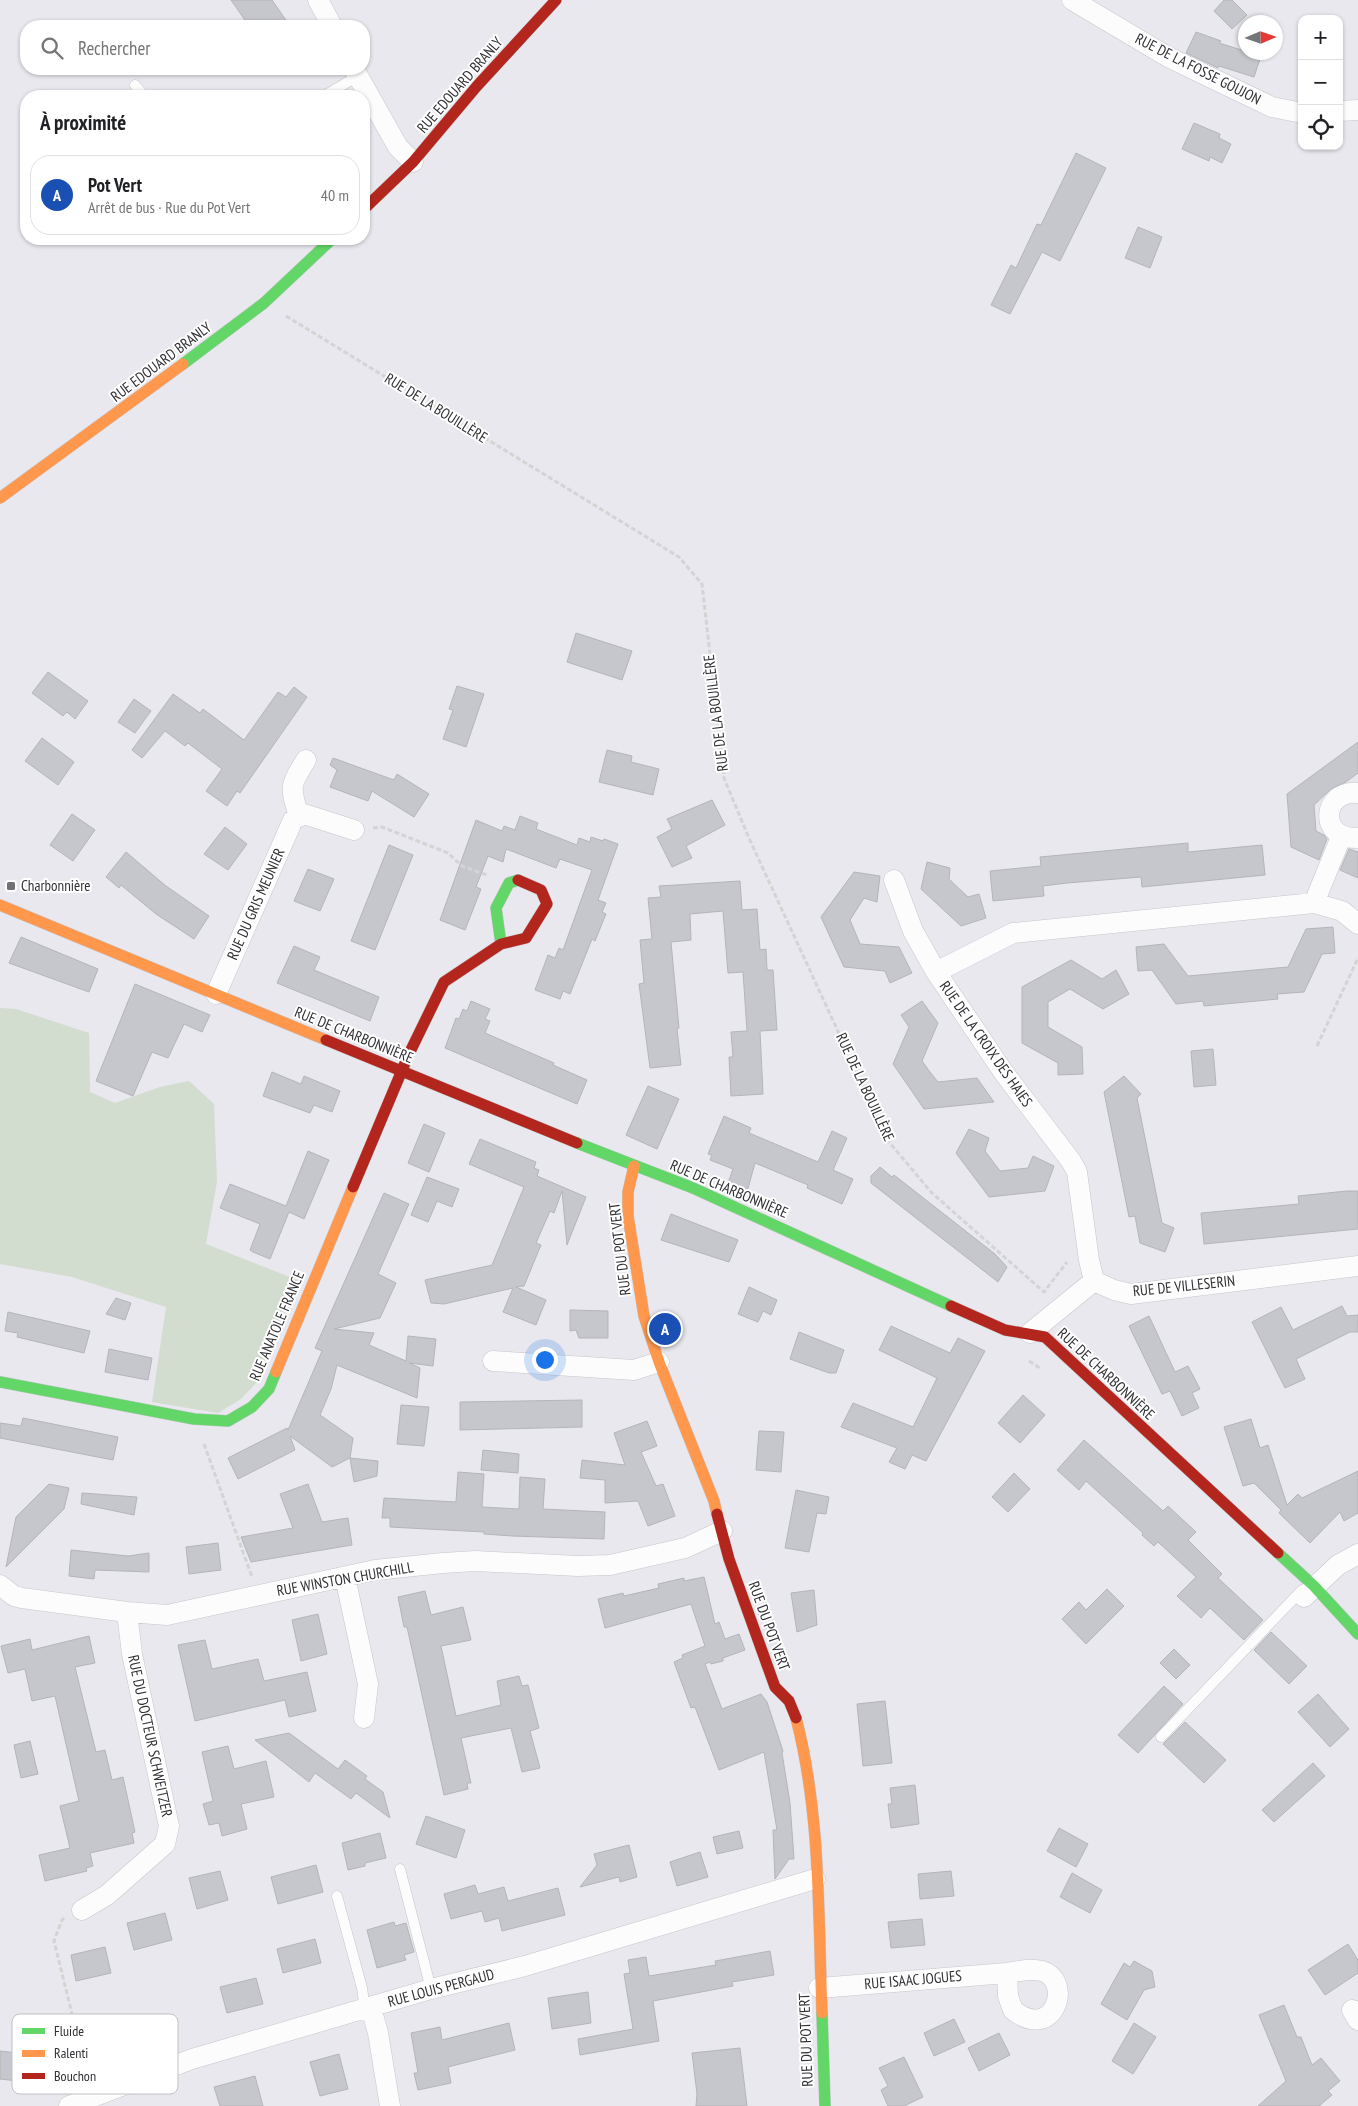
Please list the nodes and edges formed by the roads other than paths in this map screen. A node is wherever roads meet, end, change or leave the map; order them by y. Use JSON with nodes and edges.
{"nodes":[{"id":1,"x":318,"y":0,"type":"edge"},
{"id":2,"x":556,"y":0,"type":"edge"},
{"id":3,"x":1072,"y":0,"type":"edge"},
{"id":4,"x":329,"y":20,"type":"edge"},
{"id":5,"x":352,"y":75,"type":"edge"},
{"id":6,"x":358,"y":75,"type":"edge"},
{"id":7,"x":135,"y":85,"type":"dead end"},
{"id":8,"x":139,"y":90,"type":"edge"},
{"id":9,"x":332,"y":90,"type":"edge"},
{"id":10,"x":366,"y":90,"type":"edge"},
{"id":11,"x":370,"y":97,"type":"edge"},
{"id":12,"x":1358,"y":110,"type":"edge"},
{"id":13,"x":1343,"y":111,"type":"edge"},
{"id":14,"x":1298,"y":112,"type":"edge"},
{"id":15,"x":413,"y":162,"type":"junction"},
{"id":16,"x":370,"y":203,"type":"edge"},
{"id":17,"x":326,"y":245,"type":"edge"},
{"id":18,"x":0,"y":498,"type":"edge"},
{"id":19,"x":306,"y":760,"type":"dead end"},
{"id":20,"x":1358,"y":793,"type":"edge"},
{"id":21,"x":299,"y":817,"type":"junction"},
{"id":22,"x":354,"y":830,"type":"road end"},
{"id":23,"x":1349,"y":838,"type":"edge"},
{"id":24,"x":894,"y":880,"type":"dead end"},
{"id":25,"x":0,"y":904,"type":"edge"},
{"id":26,"x":1314,"y":904,"type":"junction"},
{"id":27,"x":1358,"y":924,"type":"edge"},
{"id":28,"x":501,"y":944,"type":"junction"},
{"id":29,"x":936,"y":972,"type":"junction"},
{"id":30,"x":216,"y":994,"type":"junction"},
{"id":31,"x":402,"y":1071,"type":"junction"},
{"id":32,"x":634,"y":1166,"type":"junction"},
{"id":33,"x":1358,"y":1266,"type":"edge"},
{"id":34,"x":1094,"y":1281,"type":"junction"},
{"id":35,"x":1030,"y":1333,"type":"junction"},
{"id":36,"x":493,"y":1361,"type":"dead end"},
{"id":37,"x":659,"y":1362,"type":"junction"},
{"id":38,"x":0,"y":1382,"type":"edge"},
{"id":39,"x":722,"y":1531,"type":"junction"},
{"id":40,"x":1358,"y":1554,"type":"edge"},
{"id":41,"x":345,"y":1577,"type":"junction"},
{"id":42,"x":0,"y":1585,"type":"edge"},
{"id":43,"x":1309,"y":1588,"type":"junction"},
{"id":44,"x":127,"y":1612,"type":"junction"},
{"id":45,"x":1358,"y":1634,"type":"edge"},
{"id":46,"x":364,"y":1718,"type":"dead end"},
{"id":47,"x":1161,"y":1737,"type":"dead end"},
{"id":48,"x":400,"y":1869,"type":"dead end"},
{"id":49,"x":815,"y":1879,"type":"junction"},
{"id":50,"x":337,"y":1896,"type":"dead end"},
{"id":51,"x":82,"y":1910,"type":"road end"},
{"id":52,"x":1007,"y":1973,"type":"dead end"},
{"id":53,"x":819,"y":1988,"type":"junction"},
{"id":54,"x":431,"y":1989,"type":"junction"},
{"id":55,"x":368,"y":2008,"type":"junction"},
{"id":56,"x":178,"y":2064,"type":"edge"},
{"id":57,"x":101,"y":2094,"type":"edge"},
{"id":58,"x":72,"y":2105,"type":"edge"},
{"id":59,"x":390,"y":2106,"type":"edge"},
{"id":60,"x":825,"y":2106,"type":"edge"}],
"edges":[{"from":1,"to":4,"type":"street"},
{"from":2,"to":15,"type":"street","name":"RUE EDOUARD BRANLY"},
{"from":3,"to":14,"type":"street","name":"RUE DE LA FOSSE GOUJON"},
{"from":5,"to":9,"type":"lane"},
{"from":6,"to":10,"type":"street"},
{"from":7,"to":8,"type":"lane"},
{"from":11,"to":15,"type":"street"},
{"from":12,"to":13,"type":"street"},
{"from":15,"to":16,"type":"street","name":"RUE EDOUARD BRANLY"},
{"from":17,"to":18,"type":"street","name":"RUE EDOUARD BRANLY"},
{"from":19,"to":21,"type":"street"},
{"from":20,"to":23,"type":"street"},
{"from":21,"to":22,"type":"street"},
{"from":21,"to":30,"type":"street","name":"RUE DU GRIS MEUNIER"},
{"from":23,"to":26,"type":"street"},
{"from":24,"to":29,"type":"street"},
{"from":25,"to":30,"type":"street","name":"RUE DE CHARBONNIÈRE"},
{"from":26,"to":27,"type":"street","name":"RUE DE LA CROIX DES HAIES"},
{"from":26,"to":29,"type":"street","name":"RUE DE LA CROIX DES HAIES"},
{"from":28,"to":28,"type":"street"},
{"from":28,"to":31,"type":"street","name":"RUE ANATOLE FRANCE"},
{"from":29,"to":34,"type":"street","name":"RUE DE LA CROIX DES HAIES"},
{"from":30,"to":31,"type":"street","name":"RUE DE CHARBONNIÈRE"},
{"from":31,"to":32,"type":"street","name":"RUE DE CHARBONNIÈRE"},
{"from":31,"to":38,"type":"street","name":"RUE ANATOLE FRANCE"},
{"from":32,"to":35,"type":"street","name":"RUE DE CHARBONNIÈRE"},
{"from":32,"to":37,"type":"street","name":"RUE DU POT VERT"},
{"from":33,"to":34,"type":"street","name":"RUE DE VILLESERIN"},
{"from":34,"to":35,"type":"street"},
{"from":35,"to":43,"type":"street","name":"RUE DE CHARBONNIÈRE"},
{"from":36,"to":37,"type":"street"},
{"from":37,"to":39,"type":"street","name":"RUE DU POT VERT"},
{"from":39,"to":41,"type":"street","name":"RUE WINSTON CHURCHILL"},
{"from":39,"to":49,"type":"street","name":"RUE DU POT VERT"},
{"from":40,"to":43,"type":"street"},
{"from":41,"to":44,"type":"street","name":"RUE WINSTON CHURCHILL"},
{"from":41,"to":46,"type":"street"},
{"from":42,"to":44,"type":"street","name":"RUE WINSTON CHURCHILL"},
{"from":43,"to":45,"type":"street","name":"RUE DE CHARBONNIÈRE"},
{"from":43,"to":47,"type":"lane"},
{"from":44,"to":51,"type":"street","name":"RUE DU DOCTEUR SCHWEITZER"},
{"from":48,"to":54,"type":"lane"},
{"from":49,"to":53,"type":"street","name":"RUE DU POT VERT"},
{"from":49,"to":54,"type":"street","name":"RUE LOUIS PERGAUD"},
{"from":50,"to":55,"type":"lane"},
{"from":52,"to":53,"type":"street","name":"RUE ISAAC JOGUES"},
{"from":53,"to":60,"type":"street","name":"RUE DU POT VERT"},
{"from":54,"to":55,"type":"street","name":"RUE LOUIS PERGAUD"},
{"from":55,"to":56,"type":"street","name":"RUE LOUIS PERGAUD"},
{"from":55,"to":59,"type":"street"},
{"from":57,"to":58,"type":"street","name":"RUE LOUIS PERGAUD"}]}
